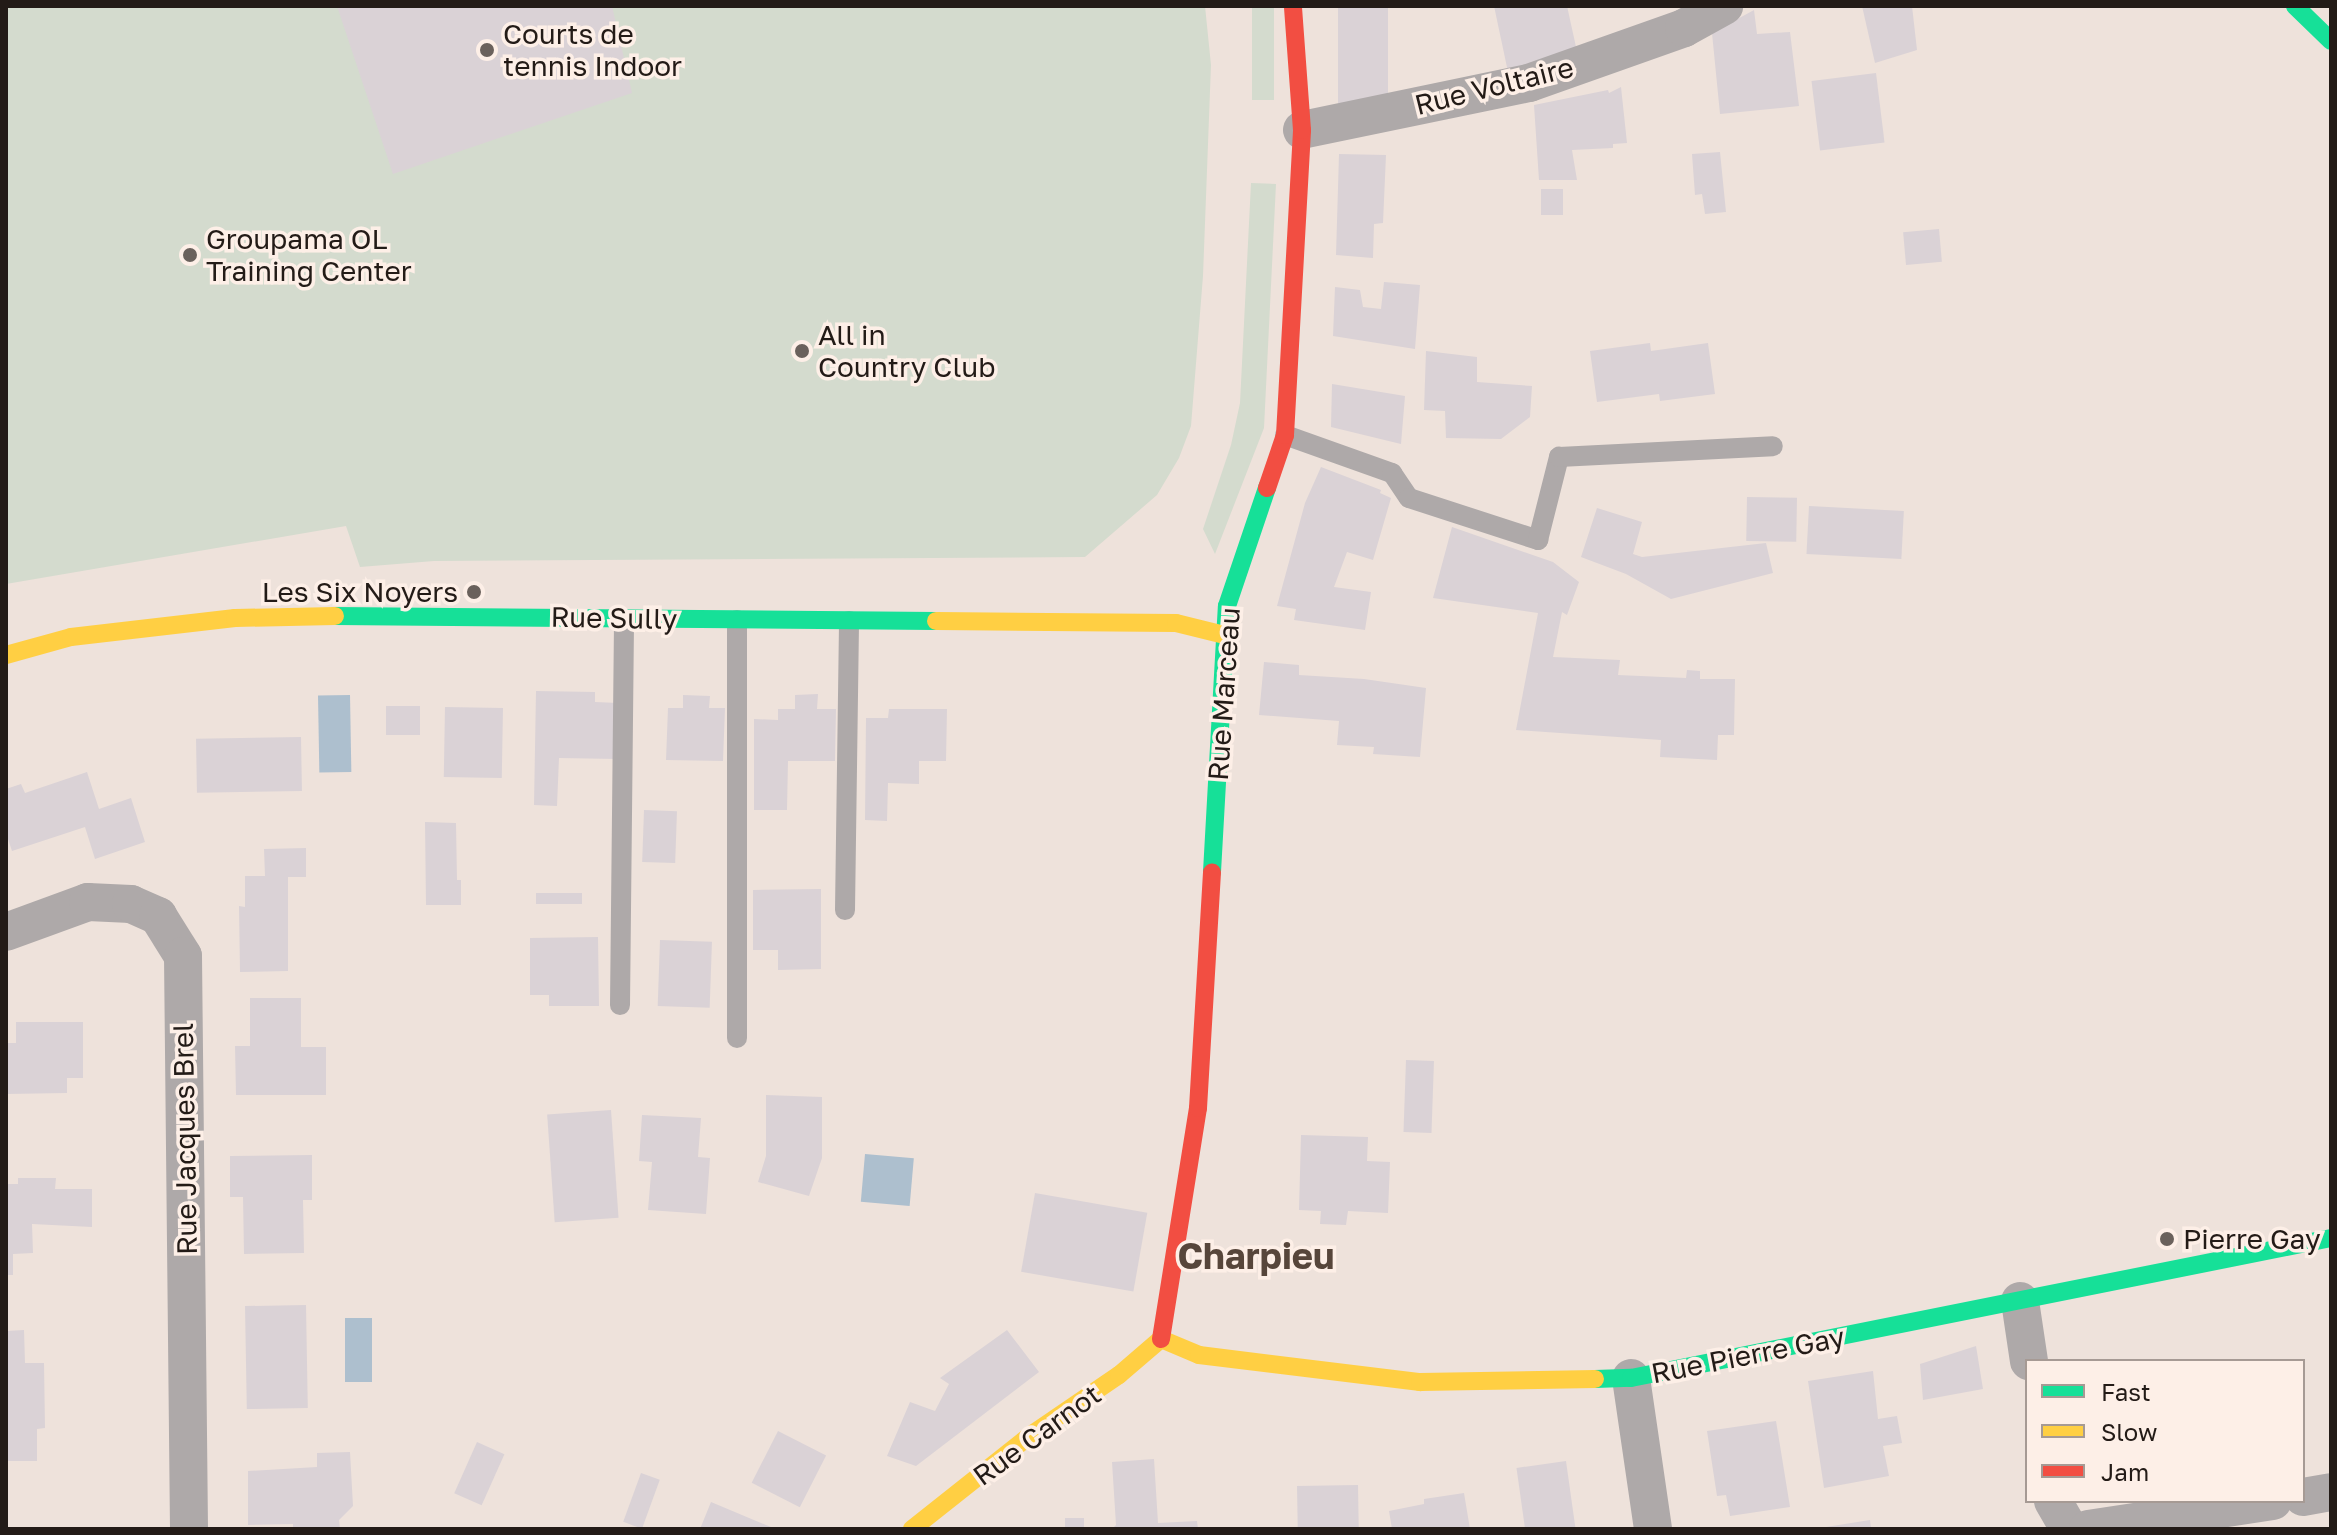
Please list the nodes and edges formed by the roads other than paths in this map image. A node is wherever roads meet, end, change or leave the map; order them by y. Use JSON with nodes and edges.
{"nodes":[{"id":1,"x":1293,"y":6,"type":"edge"},
{"id":2,"x":1724,"y":6,"type":"edge"},
{"id":3,"x":2295,"y":6,"type":"edge"},
{"id":4,"x":2331,"y":41,"type":"edge"},
{"id":5,"x":1302,"y":130,"type":"junction"},
{"id":6,"x":1285,"y":435,"type":"junction"},
{"id":7,"x":1773,"y":446,"type":"dead end"},
{"id":8,"x":624,"y":619,"type":"junction"},
{"id":9,"x":737,"y":620,"type":"junction"},
{"id":10,"x":849,"y":621,"type":"junction"},
{"id":11,"x":1224,"y":635,"type":"junction"},
{"id":12,"x":6,"y":655,"type":"edge"},
{"id":13,"x":845,"y":910,"type":"dead end"},
{"id":14,"x":6,"y":932,"type":"edge"},
{"id":15,"x":620,"y":1005,"type":"dead end"},
{"id":16,"x":737,"y":1038,"type":"dead end"},
{"id":17,"x":2331,"y":1238,"type":"edge"},
{"id":18,"x":2020,"y":1301,"type":"junction"},
{"id":19,"x":1161,"y":1339,"type":"junction"},
{"id":20,"x":2029,"y":1359,"type":"edge"},
{"id":21,"x":1631,"y":1378,"type":"junction"},
{"id":22,"x":2331,"y":1492,"type":"edge"},
{"id":23,"x":2305,"y":1497,"type":"edge"},
{"id":24,"x":2054,"y":1503,"type":"edge"},
{"id":25,"x":2260,"y":1503,"type":"edge"},
{"id":26,"x":189,"y":1529,"type":"edge"},
{"id":27,"x":912,"y":1529,"type":"edge"},
{"id":28,"x":1653,"y":1529,"type":"edge"},
{"id":29,"x":2069,"y":1529,"type":"edge"},
{"id":30,"x":2088,"y":1529,"type":"edge"}],
"edges":[{"from":1,"to":5,"type":"street","name":"Rue Marceau"},
{"from":2,"to":5,"type":"street","name":"Rue Voltaire"},
{"from":3,"to":4,"type":"street"},
{"from":5,"to":6,"type":"street","name":"Rue Marceau"},
{"from":6,"to":7,"type":"lane"},
{"from":6,"to":11,"type":"street","name":"Rue Marceau"},
{"from":8,"to":9,"type":"street","name":"Rue Sully"},
{"from":8,"to":12,"type":"street","name":"Rue Sully"},
{"from":8,"to":15,"type":"lane"},
{"from":9,"to":10,"type":"street","name":"Rue Sully"},
{"from":9,"to":16,"type":"lane"},
{"from":10,"to":11,"type":"street","name":"Rue Sully"},
{"from":10,"to":13,"type":"lane"},
{"from":11,"to":19,"type":"street","name":"Rue Marceau"},
{"from":14,"to":26,"type":"street","name":"Rue Jacques Brel"},
{"from":17,"to":18,"type":"street","name":"Rue Pierre Gay"},
{"from":18,"to":20,"type":"street"},
{"from":18,"to":21,"type":"street","name":"Rue Pierre Gay"},
{"from":19,"to":21,"type":"street","name":"Rue Pierre Gay"},
{"from":19,"to":27,"type":"street","name":"Rue Carnot"},
{"from":21,"to":28,"type":"street"},
{"from":22,"to":23,"type":"street"},
{"from":24,"to":29,"type":"street"},
{"from":25,"to":30,"type":"street"}]}
